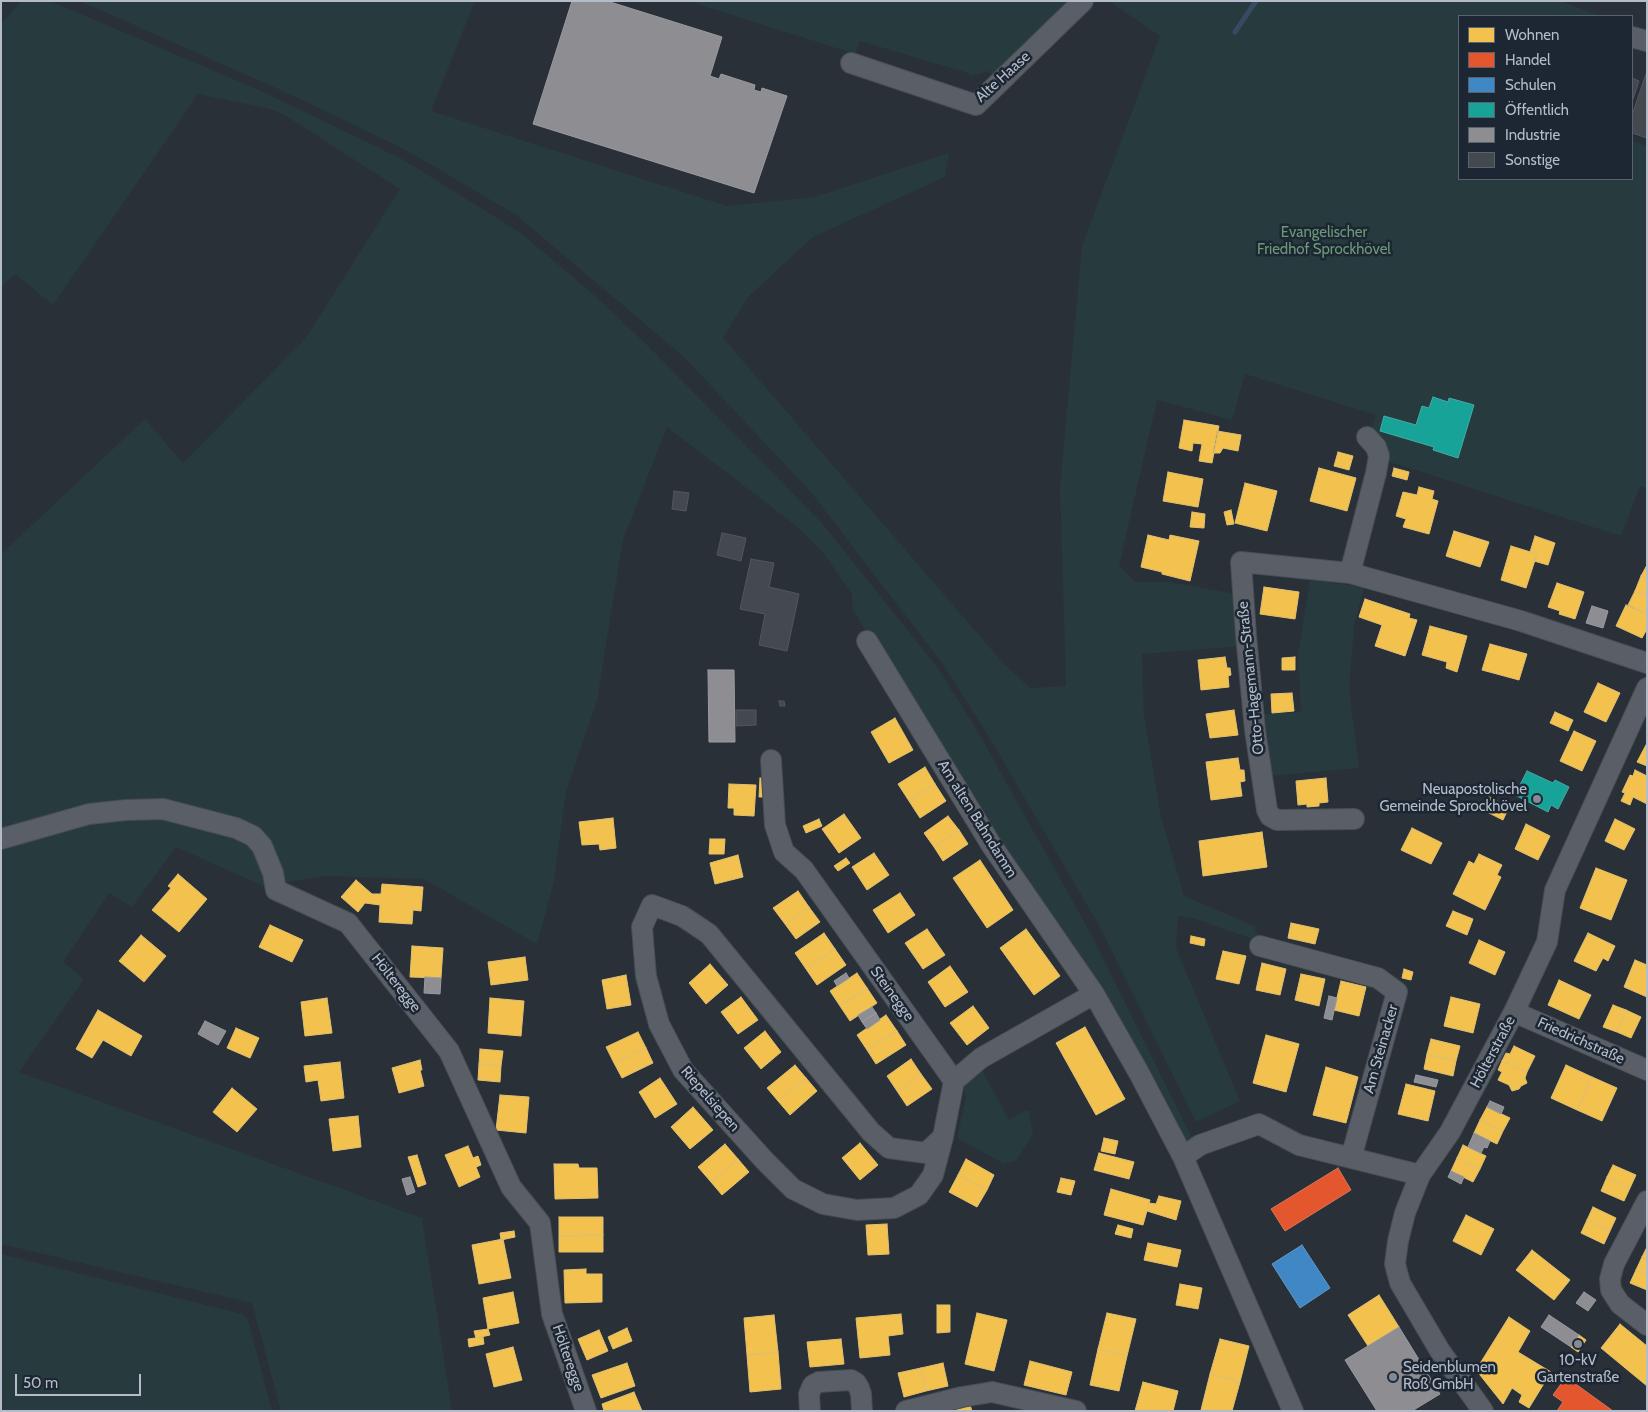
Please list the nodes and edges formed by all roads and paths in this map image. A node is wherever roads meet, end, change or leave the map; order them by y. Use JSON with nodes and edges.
{"nodes":[{"id":1,"x":1083,"y":1,"type":"edge"},
{"id":2,"x":1633,"y":37,"type":"edge"},
{"id":3,"x":1647,"y":41,"type":"edge"},
{"id":4,"x":851,"y":63,"type":"dead end"},
{"id":5,"x":1367,"y":437,"type":"dead end"},
{"id":6,"x":1350,"y":573,"type":"junction"},
{"id":7,"x":867,"y":641,"type":"dead end"},
{"id":8,"x":1647,"y":663,"type":"edge"},
{"id":9,"x":1647,"y":688,"type":"edge"},
{"id":10,"x":771,"y":760,"type":"dead end"},
{"id":11,"x":1354,"y":819,"type":"dead end"},
{"id":12,"x":1,"y":839,"type":"edge"},
{"id":13,"x":1260,"y":946,"type":"dead end"},
{"id":14,"x":1094,"y":994,"type":"junction"},
{"id":15,"x":1514,"y":1012,"type":"junction"},
{"id":16,"x":1647,"y":1070,"type":"edge"},
{"id":17,"x":954,"y":1081,"type":"junction"},
{"id":18,"x":943,"y":1138,"type":"junction"},
{"id":19,"x":1183,"y":1157,"type":"junction"},
{"id":20,"x":1350,"y":1158,"type":"junction"},
{"id":21,"x":1420,"y":1175,"type":"junction"},
{"id":22,"x":1647,"y":1201,"type":"edge"},
{"id":23,"x":1647,"y":1326,"type":"edge"},
{"id":24,"x":586,"y":1411,"type":"edge"},
{"id":25,"x":810,"y":1411,"type":"edge"},
{"id":26,"x":862,"y":1411,"type":"edge"},
{"id":27,"x":906,"y":1411,"type":"edge"},
{"id":28,"x":1076,"y":1411,"type":"edge"},
{"id":29,"x":1293,"y":1411,"type":"edge"},
{"id":30,"x":1483,"y":1411,"type":"edge"}],
"edges":[{"from":1,"to":4,"type":"street","name":"Alte Haase"},
{"from":2,"to":3,"type":"street"},
{"from":5,"to":6,"type":"street"},
{"from":6,"to":8,"type":"street","name":"Otto-Hagemann-Straße"},
{"from":6,"to":11,"type":"street","name":"Otto-Hagemann-Straße"},
{"from":7,"to":14,"type":"street","name":"Am alten Bahndamm"},
{"from":9,"to":15,"type":"street","name":"Hölterstraße"},
{"from":10,"to":17,"type":"street","name":"Steinegge"},
{"from":12,"to":24,"type":"street","name":"Hölteregge"},
{"from":13,"to":20,"type":"street","name":"Am Steinacker"},
{"from":14,"to":17,"type":"street"},
{"from":14,"to":19,"type":"street"},
{"from":15,"to":16,"type":"street","name":"Friedrichstraße"},
{"from":15,"to":21,"type":"street","name":"Hölterstraße"},
{"from":17,"to":18,"type":"street","name":"Riepelsiepen"},
{"from":18,"to":18,"type":"street","name":"Riepelsiepen"},
{"from":19,"to":20,"type":"street"},
{"from":19,"to":29,"type":"street"},
{"from":20,"to":21,"type":"street"},
{"from":21,"to":30,"type":"street","name":"Hölterstraße"},
{"from":22,"to":23,"type":"street"},
{"from":25,"to":26,"type":"street"},
{"from":27,"to":28,"type":"street"}]}
